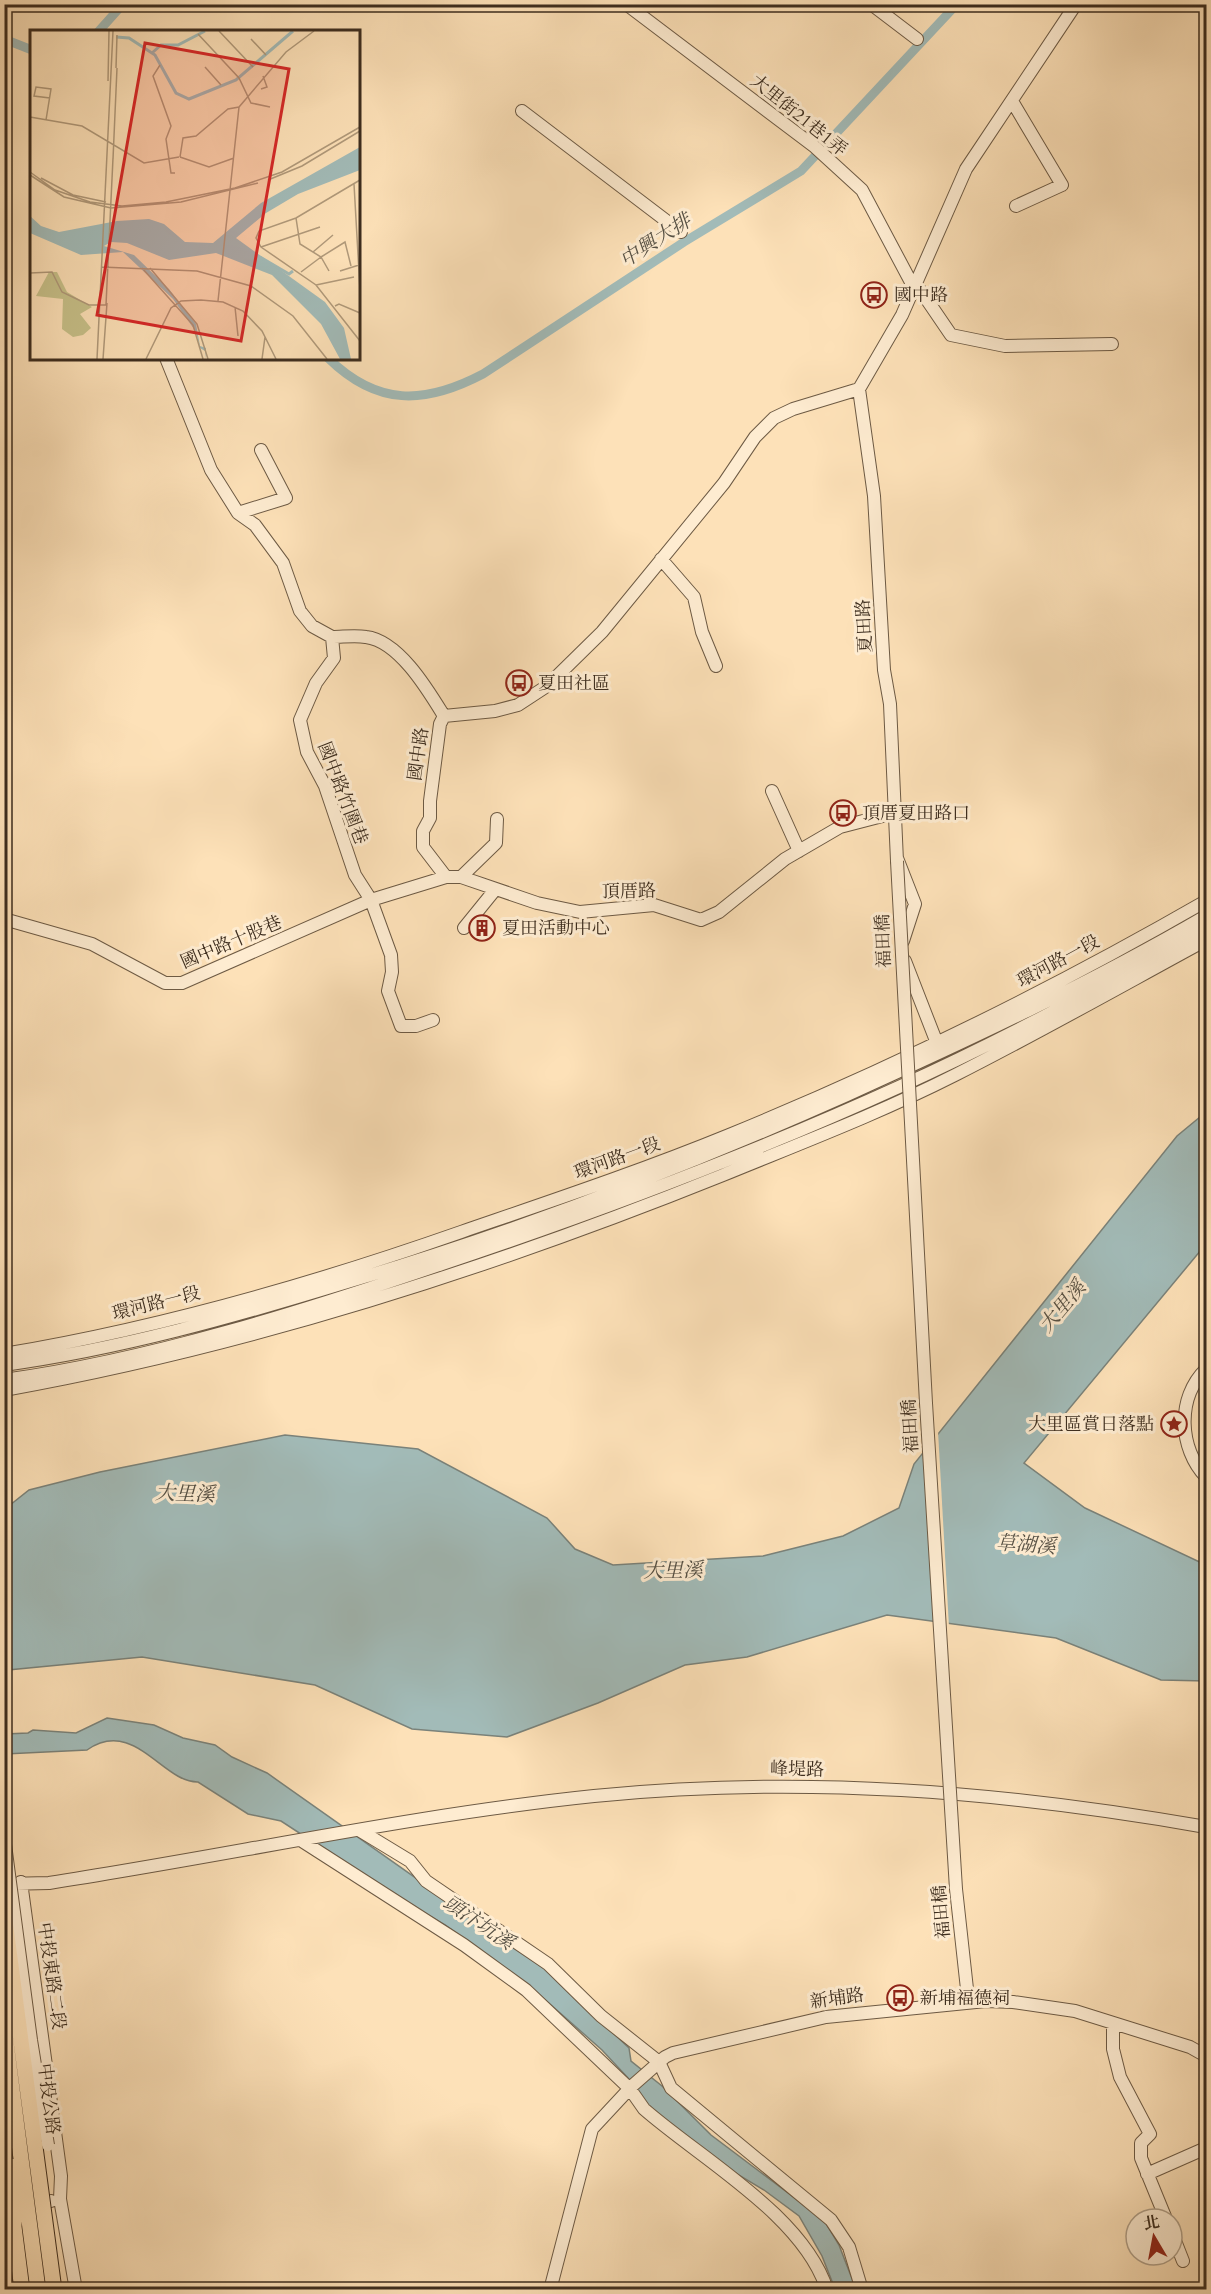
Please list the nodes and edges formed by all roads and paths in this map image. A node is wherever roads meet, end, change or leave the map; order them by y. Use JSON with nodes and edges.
{"nodes":[{"id":1,"x":626,"y":4,"type":"edge"},
{"id":2,"x":871,"y":4,"type":"edge"},
{"id":3,"x":1076,"y":4,"type":"edge"},
{"id":4,"x":917,"y":39,"type":"dead end"},
{"id":5,"x":1012,"y":101,"type":"junction"},
{"id":6,"x":522,"y":111,"type":"dead end"},
{"id":7,"x":1016,"y":206,"type":"dead end"},
{"id":8,"x":681,"y":232,"type":"dead end"},
{"id":9,"x":913,"y":286,"type":"junction"},
{"id":10,"x":1112,"y":344,"type":"dead end"},
{"id":11,"x":167,"y":360,"type":"edge"},
{"id":12,"x":859,"y":389,"type":"junction"},
{"id":13,"x":261,"y":450,"type":"dead end"},
{"id":14,"x":238,"y":513,"type":"junction"},
{"id":15,"x":661,"y":559,"type":"junction"},
{"id":16,"x":332,"y":637,"type":"junction"},
{"id":17,"x":716,"y":666,"type":"dead end"},
{"id":18,"x":444,"y":716,"type":"junction"},
{"id":19,"x":772,"y":791,"type":"dead end"},
{"id":20,"x":894,"y":813,"type":"junction"},
{"id":21,"x":497,"y":819,"type":"dead end"},
{"id":22,"x":799,"y":851,"type":"junction"},
{"id":23,"x":897,"y":859,"type":"junction"},
{"id":24,"x":446,"y":877,"type":"junction"},
{"id":25,"x":461,"y":878,"type":"junction"},
{"id":26,"x":494,"y":891,"type":"junction"},
{"id":27,"x":371,"y":900,"type":"junction"},
{"id":28,"x":1206,"y":901,"type":"edge"},
{"id":29,"x":1206,"y":916,"type":"edge"},
{"id":30,"x":4,"y":919,"type":"edge"},
{"id":31,"x":464,"y":928,"type":"dead end"},
{"id":32,"x":1206,"y":930,"type":"edge"},
{"id":33,"x":1206,"y":940,"type":"edge"},
{"id":34,"x":433,"y":1020,"type":"dead end"},
{"id":35,"x":942,"y":1054,"type":"junction"},
{"id":36,"x":953,"y":1076,"type":"junction"},
{"id":37,"x":4,"y":1354,"type":"edge"},
{"id":38,"x":4,"y":1365,"type":"edge"},
{"id":39,"x":1206,"y":1369,"type":"edge"},
{"id":40,"x":4,"y":1380,"type":"edge"},
{"id":41,"x":4,"y":1390,"type":"edge"},
{"id":42,"x":1206,"y":1477,"type":"edge"},
{"id":43,"x":1206,"y":1827,"type":"edge"},
{"id":44,"x":359,"y":1830,"type":"junction"},
{"id":45,"x":4,"y":1837,"type":"edge"},
{"id":46,"x":302,"y":1841,"type":"junction"},
{"id":47,"x":21,"y":1882,"type":"junction"},
{"id":48,"x":4,"y":1884,"type":"edge"},
{"id":49,"x":4,"y":1913,"type":"edge"},
{"id":50,"x":969,"y":2002,"type":"junction"},
{"id":51,"x":1113,"y":2024,"type":"junction"},
{"id":52,"x":4,"y":2027,"type":"edge"},
{"id":53,"x":1206,"y":2056,"type":"edge"},
{"id":54,"x":656,"y":2065,"type":"junction"},
{"id":55,"x":631,"y":2087,"type":"junction"},
{"id":56,"x":30,"y":2104,"type":"junction"},
{"id":57,"x":16,"y":2115,"type":"junction"},
{"id":58,"x":4,"y":2134,"type":"edge"},
{"id":59,"x":1206,"y":2148,"type":"edge"},
{"id":60,"x":1148,"y":2174,"type":"junction"},
{"id":61,"x":6,"y":2187,"type":"edge"},
{"id":62,"x":60,"y":2199,"type":"junction"},
{"id":63,"x":1161,"y":2207,"type":"edge"},
{"id":64,"x":4,"y":2212,"type":"edge"},
{"id":65,"x":4,"y":2267,"type":"edge"},
{"id":66,"x":7,"y":2289,"type":"edge"},
{"id":67,"x":22,"y":2289,"type":"edge"},
{"id":68,"x":38,"y":2289,"type":"edge"},
{"id":69,"x":54,"y":2289,"type":"edge"},
{"id":70,"x":65,"y":2289,"type":"edge"},
{"id":71,"x":76,"y":2289,"type":"edge"},
{"id":72,"x":550,"y":2289,"type":"edge"},
{"id":73,"x":827,"y":2289,"type":"edge"},
{"id":74,"x":862,"y":2289,"type":"edge"}],
"edges":[{"from":1,"to":9,"type":"street","name":"大里街21巷1弄"},
{"from":2,"to":4,"type":"street"},
{"from":3,"to":5,"type":"street"},
{"from":5,"to":7,"type":"street"},
{"from":5,"to":9,"type":"street"},
{"from":6,"to":8,"type":"street"},
{"from":9,"to":10,"type":"street","name":"大里街21巷1弄"},
{"from":9,"to":12,"type":"street"},
{"from":11,"to":14,"type":"street"},
{"from":12,"to":15,"type":"street","name":"國中路"},
{"from":12,"to":20,"type":"street","name":"夏田路"},
{"from":13,"to":14,"type":"street"},
{"from":14,"to":16,"type":"street"},
{"from":15,"to":17,"type":"street"},
{"from":15,"to":18,"type":"street","name":"國中路"},
{"from":16,"to":18,"type":"street"},
{"from":16,"to":27,"type":"street","name":"國中路竹圍巷"},
{"from":18,"to":24,"type":"street","name":"國中路"},
{"from":19,"to":22,"type":"street"},
{"from":20,"to":22,"type":"street","name":"頂厝路"},
{"from":20,"to":23,"type":"street","name":"夏田路"},
{"from":21,"to":25,"type":"street"},
{"from":22,"to":26,"type":"street","name":"頂厝路"},
{"from":23,"to":35,"type":"street"},
{"from":23,"to":50,"type":"street","name":"福田橋","bridge":true},
{"from":24,"to":25,"type":"street","name":"頂厝路"},
{"from":24,"to":27,"type":"street"},
{"from":25,"to":26,"type":"street","name":"頂厝路"},
{"from":26,"to":31,"type":"street"},
{"from":27,"to":30,"type":"street","name":"國中路十股巷"},
{"from":27,"to":34,"type":"street","name":"國中路竹圍巷"},
{"from":28,"to":35,"type":"street","name":"環河路一段"},
{"from":29,"to":35,"type":"street","name":"環河路一段"},
{"from":32,"to":35,"type":"street","name":"環河路一段"},
{"from":33,"to":36,"type":"street"},
{"from":35,"to":36,"type":"street"},
{"from":35,"to":37,"type":"street","name":"環河路一段"},
{"from":35,"to":38,"type":"street","name":"環河路一段"},
{"from":35,"to":40,"type":"street","name":"環河路一段"},
{"from":36,"to":41,"type":"street"},
{"from":39,"to":42,"type":"street"},
{"from":43,"to":44,"type":"street","name":"峰堤路"},
{"from":44,"to":46,"type":"street"},
{"from":44,"to":54,"type":"street"},
{"from":45,"to":62,"type":"street","bridge":true},
{"from":46,"to":47,"type":"street"},
{"from":46,"to":55,"type":"street"},
{"from":47,"to":48,"type":"street"},
{"from":47,"to":62,"type":"street","name":"中投東路二段"},
{"from":49,"to":56,"type":"main road","name":"中投公路","bridge":true},
{"from":50,"to":51,"type":"street","name":"新埔路"},
{"from":50,"to":54,"type":"street","name":"新埔路"},
{"from":51,"to":53,"type":"street","name":"新埔路"},
{"from":51,"to":60,"type":"street"},
{"from":52,"to":57,"type":"main road","name":"中投公路","bridge":true},
{"from":54,"to":55,"type":"street","name":"新埔路"},
{"from":54,"to":74,"type":"street"},
{"from":55,"to":72,"type":"street"},
{"from":55,"to":73,"type":"street"},
{"from":56,"to":69,"type":"main road","name":"中投公路","bridge":true},
{"from":56,"to":70,"type":"main road","bridge":true},
{"from":57,"to":67,"type":"main road","bridge":true},
{"from":57,"to":68,"type":"main road","name":"中投公路","bridge":true},
{"from":58,"to":61,"type":"street"},
{"from":59,"to":60,"type":"street"},
{"from":60,"to":63,"type":"street"},
{"from":62,"to":64,"type":"street"},
{"from":62,"to":71,"type":"street","name":"中投東路二段"},
{"from":65,"to":66,"type":"street"}]}
